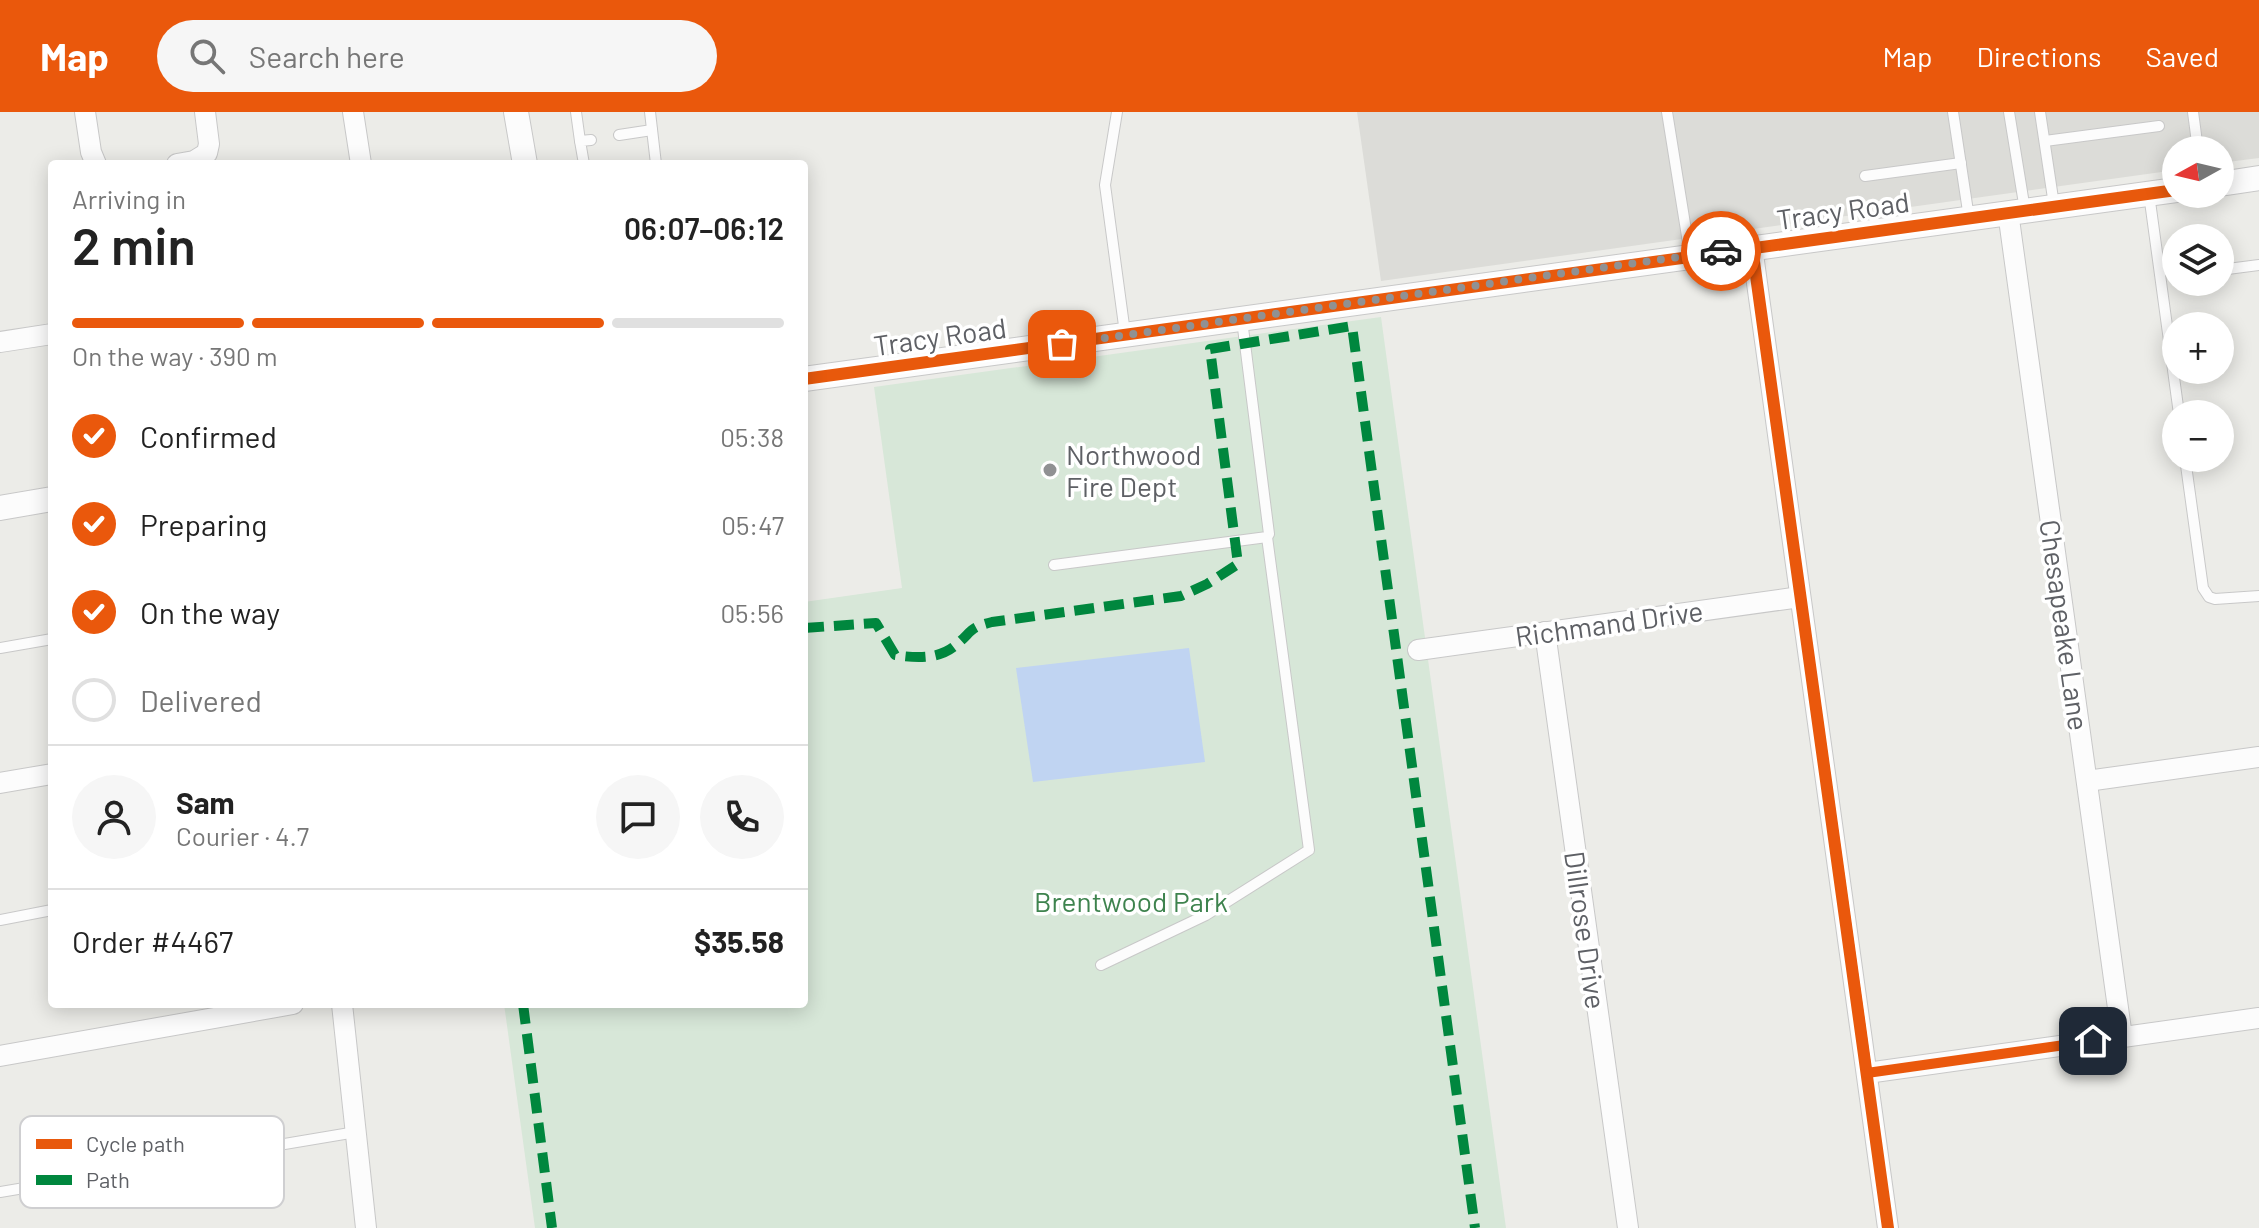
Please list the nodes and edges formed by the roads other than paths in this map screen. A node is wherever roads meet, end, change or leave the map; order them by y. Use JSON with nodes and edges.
{"nodes":[{"id":1,"x":85,"y":112,"type":"edge"},
{"id":2,"x":205,"y":112,"type":"edge"},
{"id":3,"x":353,"y":112,"type":"edge"},
{"id":4,"x":516,"y":112,"type":"edge"},
{"id":5,"x":576,"y":112,"type":"edge"},
{"id":6,"x":650,"y":112,"type":"edge"},
{"id":7,"x":1117,"y":112,"type":"edge"},
{"id":8,"x":1667,"y":112,"type":"edge"},
{"id":9,"x":1953,"y":112,"type":"edge"},
{"id":10,"x":2009,"y":112,"type":"edge"},
{"id":11,"x":2040,"y":112,"type":"edge"},
{"id":12,"x":2193,"y":112,"type":"edge"},
{"id":13,"x":2159,"y":126,"type":"dead end"},
{"id":14,"x":652,"y":130,"type":"junction"},
{"id":15,"x":619,"y":135,"type":"dead end"},
{"id":16,"x":2196,"y":136,"type":"edge"},
{"id":17,"x":2045,"y":141,"type":"junction"},
{"id":18,"x":94,"y":160,"type":"edge"},
{"id":19,"x":196,"y":160,"type":"edge"},
{"id":20,"x":360,"y":160,"type":"edge"},
{"id":21,"x":524,"y":160,"type":"edge"},
{"id":22,"x":584,"y":160,"type":"edge"},
{"id":23,"x":656,"y":160,"type":"edge"},
{"id":24,"x":1961,"y":163,"type":"junction"},
{"id":25,"x":1865,"y":176,"type":"dead end"},
{"id":26,"x":2259,"y":178,"type":"edge"},
{"id":27,"x":2234,"y":182,"type":"edge"},
{"id":28,"x":2162,"y":192,"type":"edge"},
{"id":29,"x":2149,"y":193,"type":"junction"},
{"id":30,"x":2054,"y":205,"type":"junction"},
{"id":31,"x":2016,"y":211,"type":"junction"},
{"id":32,"x":1969,"y":218,"type":"junction"},
{"id":33,"x":1752,"y":247,"type":"junction"},
{"id":34,"x":1690,"y":255,"type":"junction"},
{"id":35,"x":2259,"y":265,"type":"edge"},
{"id":36,"x":2234,"y":268,"type":"edge"},
{"id":37,"x":2162,"y":278,"type":"edge"},
{"id":38,"x":2164,"y":296,"type":"edge"},
{"id":39,"x":1242,"y":318,"type":"junction"},
{"id":40,"x":48,"y":335,"type":"edge"},
{"id":41,"x":1125,"y":335,"type":"junction"},
{"id":42,"x":0,"y":342,"type":"edge"},
{"id":43,"x":808,"y":378,"type":"edge"},
{"id":44,"x":2177,"y":400,"type":"edge"},
{"id":45,"x":2187,"y":472,"type":"edge"},
{"id":46,"x":48,"y":500,"type":"edge"},
{"id":47,"x":0,"y":508,"type":"edge"},
{"id":48,"x":1267,"y":537,"type":"junction"},
{"id":49,"x":1054,"y":565,"type":"dead end"},
{"id":50,"x":2259,"y":596,"type":"edge"},
{"id":51,"x":1800,"y":597,"type":"junction"},
{"id":52,"x":1545,"y":632,"type":"junction"},
{"id":53,"x":48,"y":640,"type":"edge"},
{"id":54,"x":0,"y":648,"type":"edge"},
{"id":55,"x":1418,"y":650,"type":"dead end"},
{"id":56,"x":2259,"y":757,"type":"edge"},
{"id":57,"x":48,"y":775,"type":"edge"},
{"id":58,"x":2087,"y":781,"type":"junction"},
{"id":59,"x":0,"y":783,"type":"edge"},
{"id":60,"x":48,"y":911,"type":"edge"},
{"id":61,"x":0,"y":920,"type":"edge"},
{"id":62,"x":1101,"y":965,"type":"dead end"},
{"id":63,"x":270,"y":1008,"type":"edge"},
{"id":64,"x":342,"y":1008,"type":"edge"},
{"id":65,"x":2259,"y":1018,"type":"edge"},
{"id":66,"x":2122,"y":1037,"type":"junction"},
{"id":67,"x":0,"y":1056,"type":"edge"},
{"id":68,"x":1867,"y":1073,"type":"junction"},
{"id":69,"x":356,"y":1132,"type":"junction"},
{"id":70,"x":284,"y":1142,"type":"edge"},
{"id":71,"x":20,"y":1188,"type":"edge"},
{"id":72,"x":0,"y":1192,"type":"edge"},
{"id":73,"x":366,"y":1228,"type":"edge"},
{"id":74,"x":1628,"y":1228,"type":"edge"},
{"id":75,"x":1888,"y":1228,"type":"edge"}],
"edges":[{"from":1,"to":18,"type":"street"},
{"from":2,"to":19,"type":"street"},
{"from":3,"to":20,"type":"street"},
{"from":4,"to":21,"type":"street"},
{"from":5,"to":22,"type":"lane"},
{"from":6,"to":14,"type":"lane"},
{"from":7,"to":41,"type":"lane"},
{"from":8,"to":34,"type":"lane"},
{"from":9,"to":24,"type":"lane"},
{"from":10,"to":31,"type":"lane"},
{"from":11,"to":17,"type":"lane"},
{"from":12,"to":16,"type":"lane"},
{"from":13,"to":17,"type":"lane"},
{"from":14,"to":15,"type":"lane"},
{"from":14,"to":23,"type":"lane"},
{"from":17,"to":30,"type":"lane"},
{"from":24,"to":25,"type":"lane"},
{"from":24,"to":32,"type":"lane"},
{"from":26,"to":27,"type":"street"},
{"from":28,"to":29,"type":"street","name":"Tracy Road"},
{"from":29,"to":30,"type":"street","name":"Tracy Road"},
{"from":29,"to":37,"type":"lane"},
{"from":30,"to":31,"type":"street","name":"Tracy Road"},
{"from":31,"to":32,"type":"street","name":"Tracy Road"},
{"from":31,"to":58,"type":"street","name":"Chesapeake Lane"},
{"from":32,"to":33,"type":"street","name":"Tracy Road"},
{"from":33,"to":34,"type":"street","name":"Tracy Road"},
{"from":33,"to":51,"type":"street"},
{"from":34,"to":39,"type":"street","name":"Tracy Road"},
{"from":35,"to":36,"type":"lane"},
{"from":38,"to":44,"type":"lane"},
{"from":39,"to":41,"type":"street","name":"Tracy Road"},
{"from":39,"to":48,"type":"lane"},
{"from":40,"to":42,"type":"street"},
{"from":41,"to":43,"type":"street","name":"Tracy Road"},
{"from":45,"to":50,"type":"lane"},
{"from":46,"to":47,"type":"street"},
{"from":48,"to":49,"type":"lane"},
{"from":48,"to":62,"type":"lane"},
{"from":51,"to":52,"type":"street","name":"Richmand Drive"},
{"from":51,"to":68,"type":"street"},
{"from":52,"to":55,"type":"street","name":"Richmand Drive"},
{"from":52,"to":74,"type":"street","name":"Dillrose Drive"},
{"from":53,"to":54,"type":"lane"},
{"from":56,"to":58,"type":"street"},
{"from":57,"to":59,"type":"street"},
{"from":58,"to":66,"type":"street","name":"Chesapeake Lane"},
{"from":60,"to":61,"type":"lane"},
{"from":63,"to":67,"type":"street"},
{"from":64,"to":69,"type":"street"},
{"from":65,"to":66,"type":"street"},
{"from":66,"to":68,"type":"street"},
{"from":68,"to":75,"type":"street"},
{"from":69,"to":70,"type":"lane"},
{"from":69,"to":73,"type":"street"},
{"from":71,"to":72,"type":"lane"}]}
